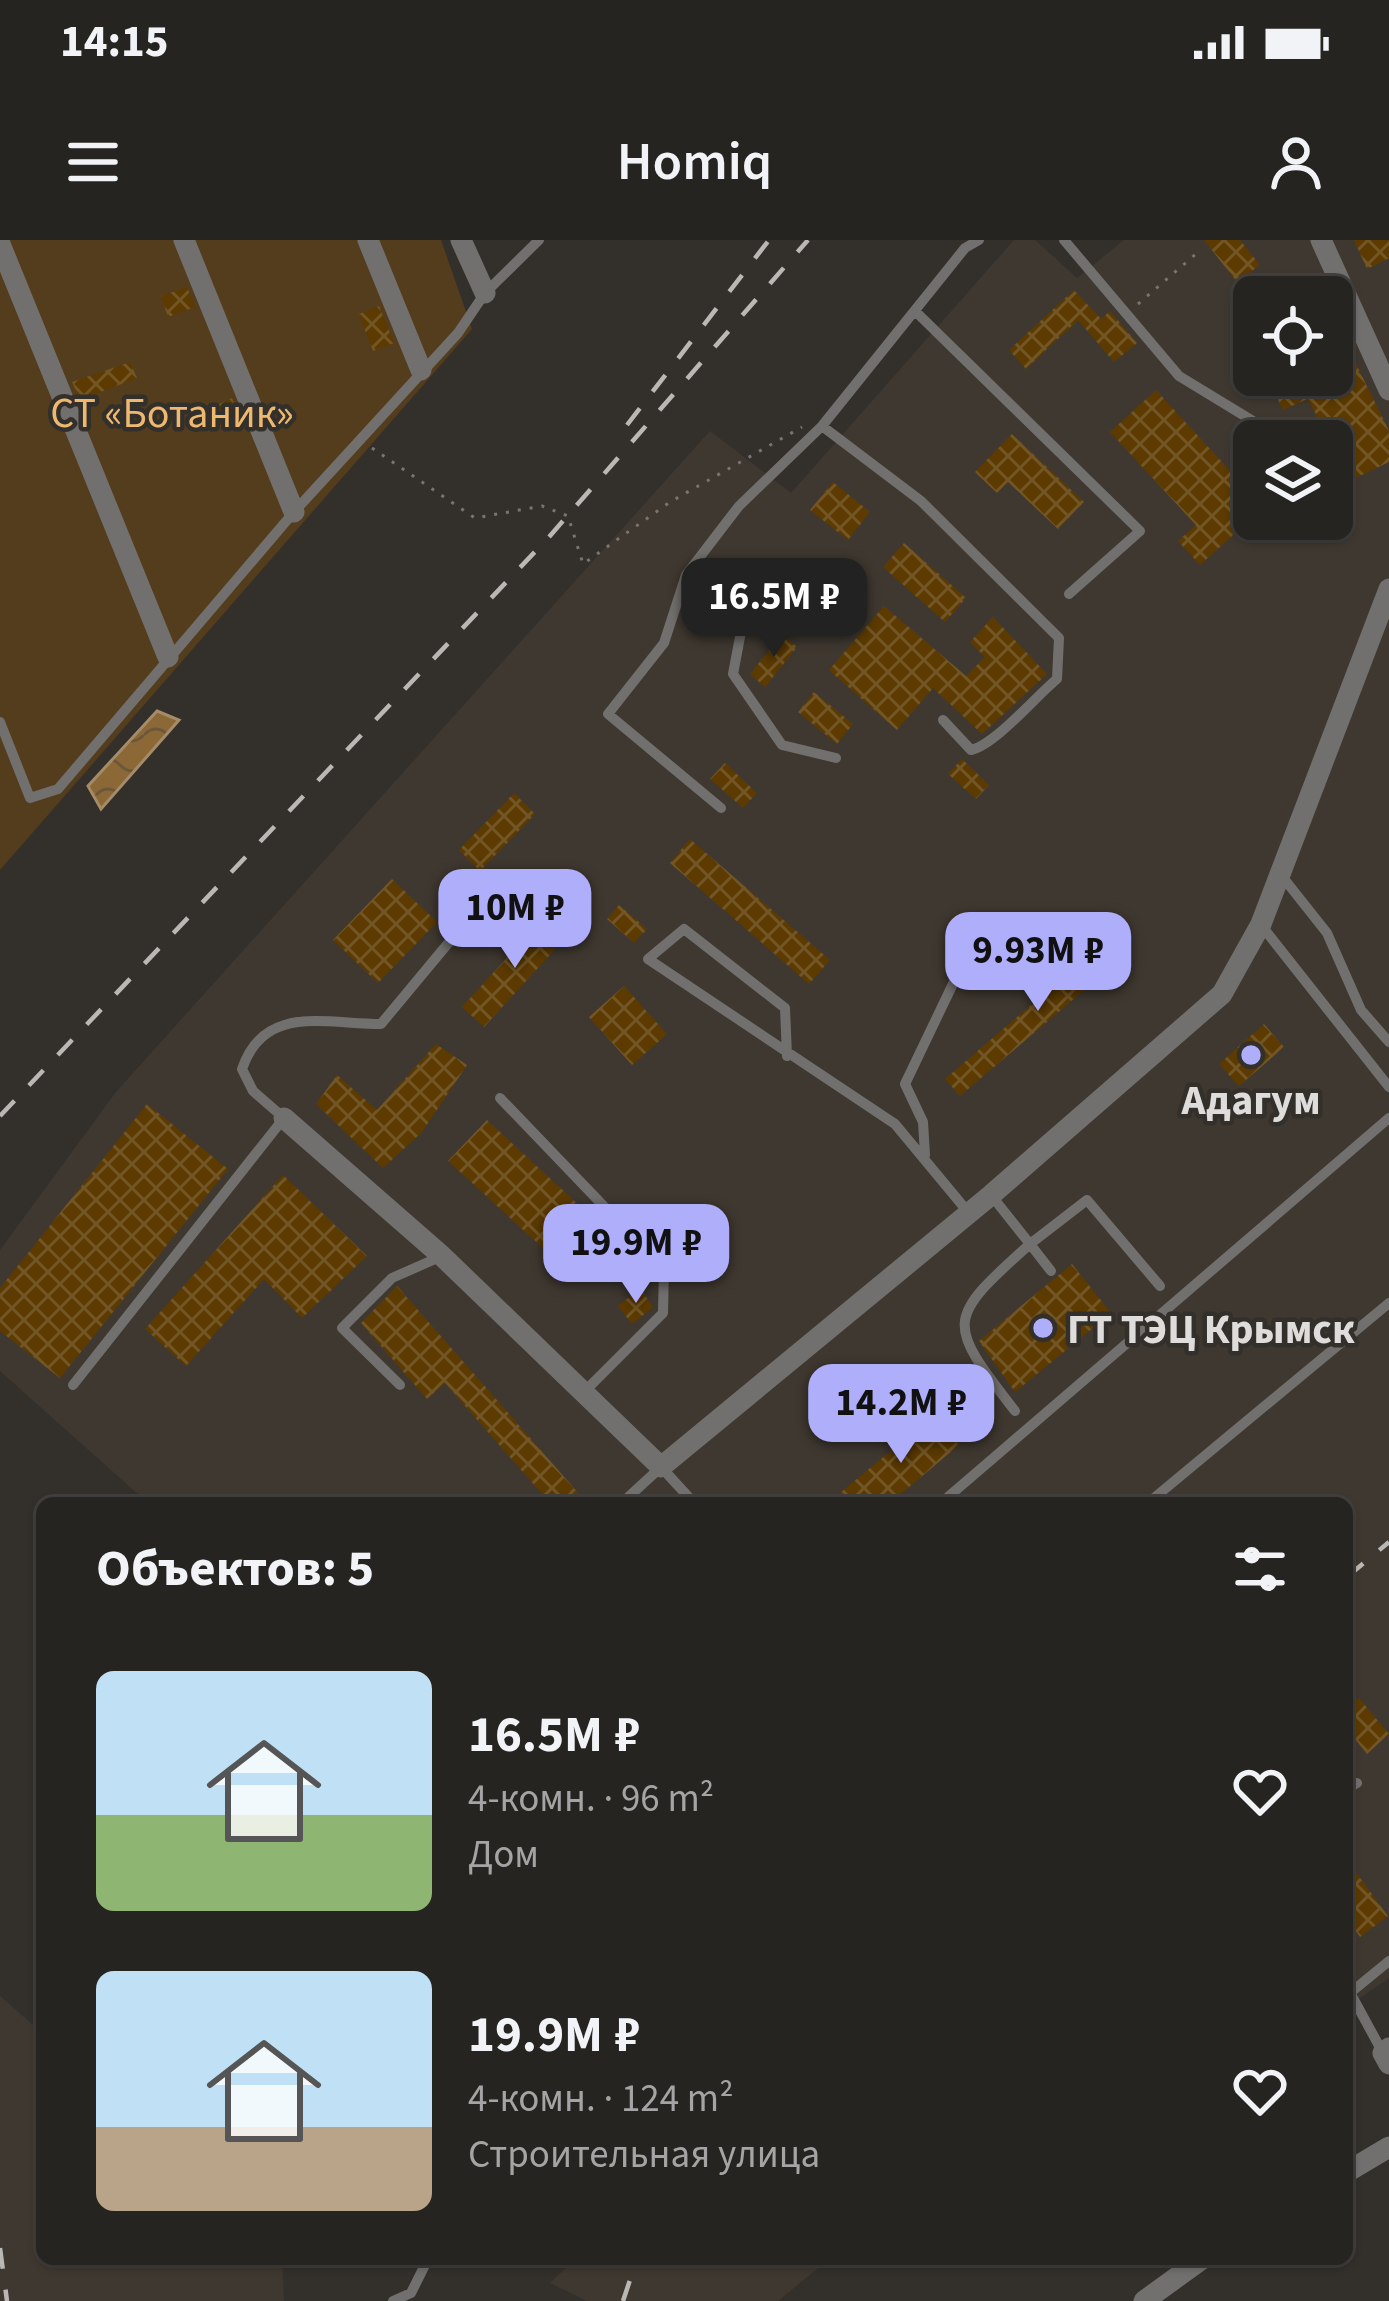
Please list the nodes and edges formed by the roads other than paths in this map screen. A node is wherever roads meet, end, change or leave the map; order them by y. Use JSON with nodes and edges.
{"nodes":[{"id":1,"x":184,"y":240,"type":"edge"},
{"id":2,"x":368,"y":240,"type":"edge"},
{"id":3,"x":461,"y":240,"type":"edge"},
{"id":4,"x":539,"y":240,"type":"edge"},
{"id":5,"x":979,"y":240,"type":"edge"},
{"id":6,"x":1064,"y":240,"type":"edge"},
{"id":7,"x":1321,"y":240,"type":"edge"},
{"id":8,"x":0,"y":244,"type":"edge"},
{"id":9,"x":485,"y":293,"type":"junction"},
{"id":10,"x":915,"y":311,"type":"junction"},
{"id":11,"x":421,"y":370,"type":"junction"},
{"id":12,"x":1389,"y":390,"type":"edge"},
{"id":13,"x":1250,"y":420,"type":"edge"},
{"id":14,"x":822,"y":426,"type":"junction"},
{"id":15,"x":294,"y":512,"type":"junction"},
{"id":16,"x":686,"y":574,"type":"junction"},
{"id":17,"x":1389,"y":589,"type":"edge"},
{"id":18,"x":1069,"y":594,"type":"dead end"},
{"id":19,"x":168,"y":657,"type":"junction"},
{"id":20,"x":943,"y":720,"type":"dead end"},
{"id":21,"x":0,"y":722,"type":"edge"},
{"id":22,"x":836,"y":758,"type":"dead end"},
{"id":23,"x":721,"y":808,"type":"dead end"},
{"id":24,"x":1279,"y":872,"type":"junction"},
{"id":25,"x":984,"y":919,"type":"dead end"},
{"id":26,"x":1261,"y":924,"type":"junction"},
{"id":27,"x":460,"y":928,"type":"dead end"},
{"id":28,"x":1389,"y":1042,"type":"edge"},
{"id":29,"x":788,"y":1055,"type":"junction"},
{"id":30,"x":1389,"y":1087,"type":"edge"},
{"id":31,"x":500,"y":1098,"type":"dead end"},
{"id":32,"x":284,"y":1118,"type":"junction"},
{"id":33,"x":1389,"y":1118,"type":"edge"},
{"id":34,"x":925,"y":1159,"type":"junction"},
{"id":35,"x":991,"y":1195,"type":"junction"},
{"id":36,"x":968,"y":1212,"type":"junction"},
{"id":37,"x":1030,"y":1244,"type":"junction"},
{"id":38,"x":442,"y":1256,"type":"junction"},
{"id":39,"x":1051,"y":1271,"type":"dead end"},
{"id":40,"x":1160,"y":1286,"type":"dead end"},
{"id":41,"x":1389,"y":1303,"type":"edge"},
{"id":42,"x":73,"y":1385,"type":"dead end"},
{"id":43,"x":400,"y":1385,"type":"dead end"},
{"id":44,"x":585,"y":1391,"type":"junction"},
{"id":45,"x":1015,"y":1411,"type":"dead end"},
{"id":46,"x":661,"y":1467,"type":"junction"},
{"id":47,"x":628,"y":1497,"type":"edge"},
{"id":48,"x":688,"y":1497,"type":"edge"},
{"id":49,"x":948,"y":1497,"type":"edge"},
{"id":50,"x":1155,"y":1497,"type":"edge"},
{"id":51,"x":1389,"y":1960,"type":"edge"},
{"id":52,"x":1353,"y":1986,"type":"edge"},
{"id":53,"x":1353,"y":2010,"type":"edge"},
{"id":54,"x":1387,"y":2055,"type":"edge"},
{"id":55,"x":1389,"y":2147,"type":"edge"},
{"id":56,"x":1353,"y":2168,"type":"edge"},
{"id":57,"x":425,"y":2265,"type":"edge"},
{"id":58,"x":1194,"y":2265,"type":"edge"},
{"id":59,"x":393,"y":2301,"type":"edge"},
{"id":60,"x":1144,"y":2301,"type":"edge"}],
"edges":[{"from":1,"to":15,"type":"street"},
{"from":2,"to":11,"type":"street"},
{"from":3,"to":9,"type":"street"},
{"from":4,"to":9,"type":"lane"},
{"from":5,"to":10,"type":"lane"},
{"from":6,"to":13,"type":"lane"},
{"from":7,"to":12,"type":"street"},
{"from":8,"to":19,"type":"street"},
{"from":9,"to":11,"type":"lane"},
{"from":10,"to":14,"type":"lane"},
{"from":10,"to":18,"type":"lane"},
{"from":11,"to":15,"type":"lane"},
{"from":14,"to":16,"type":"lane"},
{"from":14,"to":20,"type":"lane"},
{"from":15,"to":19,"type":"lane"},
{"from":16,"to":22,"type":"lane"},
{"from":16,"to":23,"type":"lane"},
{"from":17,"to":24,"type":"street"},
{"from":19,"to":21,"type":"lane"},
{"from":24,"to":26,"type":"street"},
{"from":24,"to":28,"type":"lane"},
{"from":25,"to":34,"type":"lane"},
{"from":26,"to":30,"type":"lane"},
{"from":26,"to":35,"type":"street"},
{"from":27,"to":32,"type":"lane"},
{"from":29,"to":29,"type":"lane"},
{"from":29,"to":34,"type":"lane"},
{"from":31,"to":44,"type":"lane"},
{"from":32,"to":38,"type":"street"},
{"from":32,"to":42,"type":"lane"},
{"from":33,"to":49,"type":"lane"},
{"from":34,"to":36,"type":"lane"},
{"from":35,"to":36,"type":"street"},
{"from":35,"to":37,"type":"lane"},
{"from":36,"to":46,"type":"street"},
{"from":37,"to":39,"type":"lane"},
{"from":37,"to":40,"type":"lane"},
{"from":37,"to":45,"type":"lane"},
{"from":38,"to":43,"type":"lane"},
{"from":38,"to":44,"type":"street"},
{"from":41,"to":50,"type":"lane"},
{"from":44,"to":46,"type":"street"},
{"from":46,"to":47,"type":"lane"},
{"from":46,"to":48,"type":"lane"},
{"from":51,"to":52,"type":"lane"},
{"from":53,"to":54,"type":"lane"},
{"from":55,"to":56,"type":"street"},
{"from":57,"to":59,"type":"lane"},
{"from":58,"to":60,"type":"street"}]}
